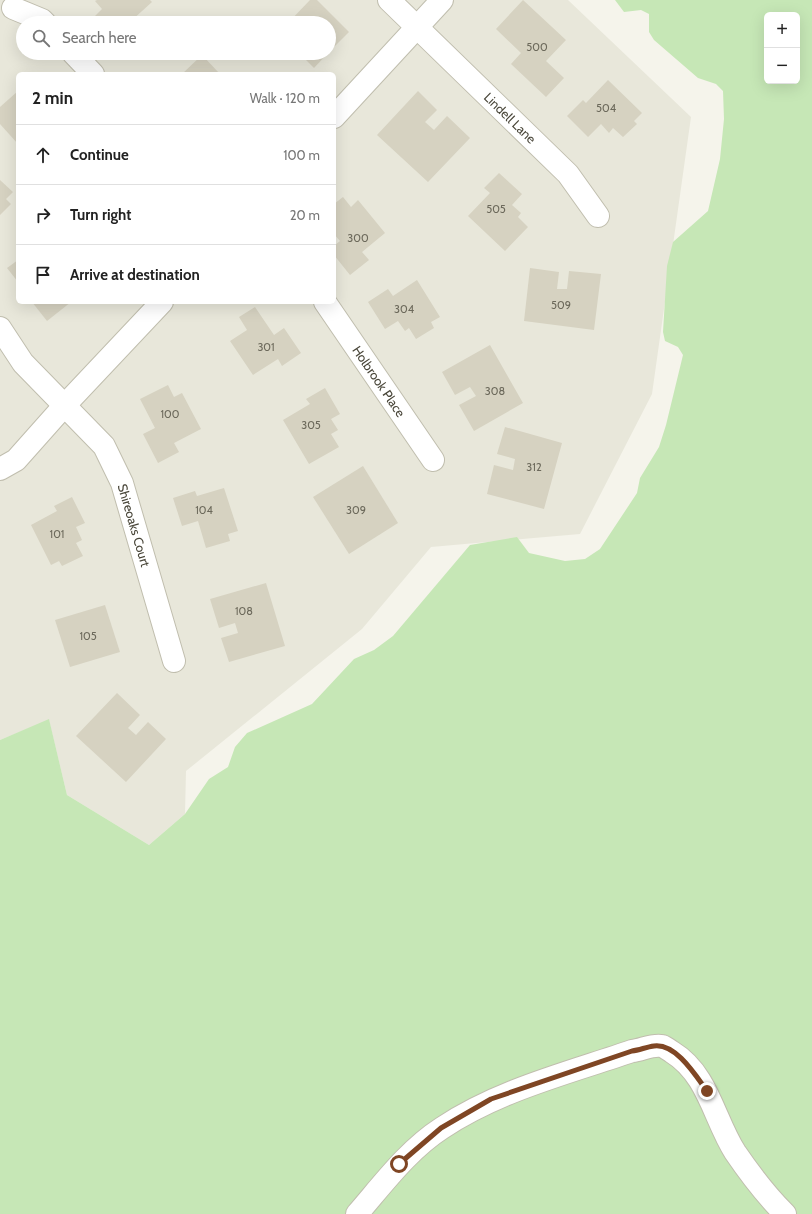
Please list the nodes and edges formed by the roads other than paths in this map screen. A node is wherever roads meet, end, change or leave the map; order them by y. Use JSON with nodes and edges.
{"nodes":[{"id":1,"x":389,"y":0,"type":"edge"},
{"id":2,"x":442,"y":0,"type":"edge"},
{"id":3,"x":13,"y":8,"type":"dead end"},
{"id":4,"x":32,"y":16,"type":"edge"},
{"id":5,"x":417,"y":26,"type":"junction"},
{"id":6,"x":80,"y":60,"type":"edge"},
{"id":7,"x":91,"y":72,"type":"edge"},
{"id":8,"x":336,"y":115,"type":"edge"},
{"id":9,"x":598,"y":216,"type":"dead end"},
{"id":10,"x":160,"y":304,"type":"edge"},
{"id":11,"x":326,"y":304,"type":"edge"},
{"id":12,"x":0,"y":328,"type":"edge"},
{"id":13,"x":64,"y":406,"type":"junction"},
{"id":14,"x":433,"y":460,"type":"dead end"},
{"id":15,"x":0,"y":469,"type":"edge"},
{"id":16,"x":174,"y":661,"type":"dead end"},
{"id":17,"x":357,"y":1214,"type":"edge"},
{"id":18,"x":784,"y":1214,"type":"edge"}],
"edges":[{"from":1,"to":5,"type":"street","name":"Lindell Lane"},
{"from":2,"to":5,"type":"street"},
{"from":3,"to":4,"type":"street"},
{"from":5,"to":8,"type":"street"},
{"from":5,"to":9,"type":"street","name":"Lindell Lane"},
{"from":6,"to":7,"type":"street"},
{"from":10,"to":13,"type":"street"},
{"from":11,"to":14,"type":"street","name":"Holbrook Place"},
{"from":12,"to":13,"type":"street","name":"Shireoaks Court"},
{"from":13,"to":15,"type":"street"},
{"from":13,"to":16,"type":"street","name":"Shireoaks Court"},
{"from":17,"to":18,"type":"street"}]}
